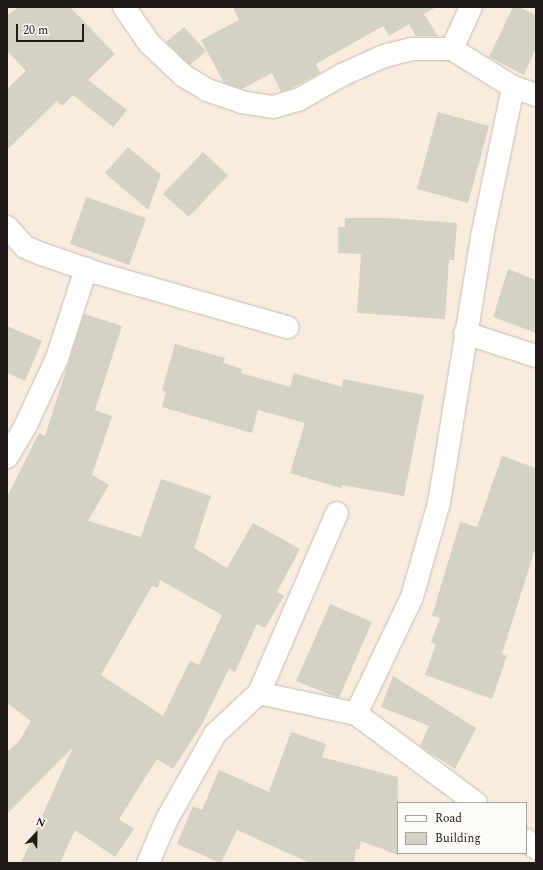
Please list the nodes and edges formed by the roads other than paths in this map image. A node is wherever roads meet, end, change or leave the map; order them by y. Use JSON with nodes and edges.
{"nodes":[{"id":1,"x":124,"y":7,"type":"edge"},
{"id":2,"x":471,"y":7,"type":"edge"},
{"id":3,"x":452,"y":49,"type":"junction"},
{"id":4,"x":513,"y":87,"type":"junction"},
{"id":5,"x":536,"y":95,"type":"edge"},
{"id":6,"x":7,"y":227,"type":"edge"},
{"id":7,"x":86,"y":269,"type":"junction"},
{"id":8,"x":287,"y":327,"type":"dead end"},
{"id":9,"x":465,"y":333,"type":"junction"},
{"id":10,"x":536,"y":356,"type":"edge"},
{"id":11,"x":7,"y":457,"type":"edge"},
{"id":12,"x":337,"y":513,"type":"dead end"},
{"id":13,"x":259,"y":693,"type":"junction"},
{"id":14,"x":356,"y":714,"type":"junction"},
{"id":15,"x":475,"y":802,"type":"edge"},
{"id":16,"x":527,"y":841,"type":"edge"},
{"id":17,"x":536,"y":848,"type":"edge"},
{"id":18,"x":148,"y":863,"type":"edge"}],
"edges":[{"from":1,"to":3,"type":"street"},
{"from":2,"to":3,"type":"street"},
{"from":3,"to":4,"type":"street"},
{"from":4,"to":5,"type":"street"},
{"from":4,"to":9,"type":"street"},
{"from":6,"to":7,"type":"street"},
{"from":7,"to":8,"type":"street"},
{"from":7,"to":11,"type":"street"},
{"from":9,"to":10,"type":"street"},
{"from":9,"to":14,"type":"street"},
{"from":12,"to":13,"type":"street"},
{"from":13,"to":14,"type":"street"},
{"from":13,"to":18,"type":"street"},
{"from":14,"to":15,"type":"street"},
{"from":16,"to":17,"type":"street"}]}
